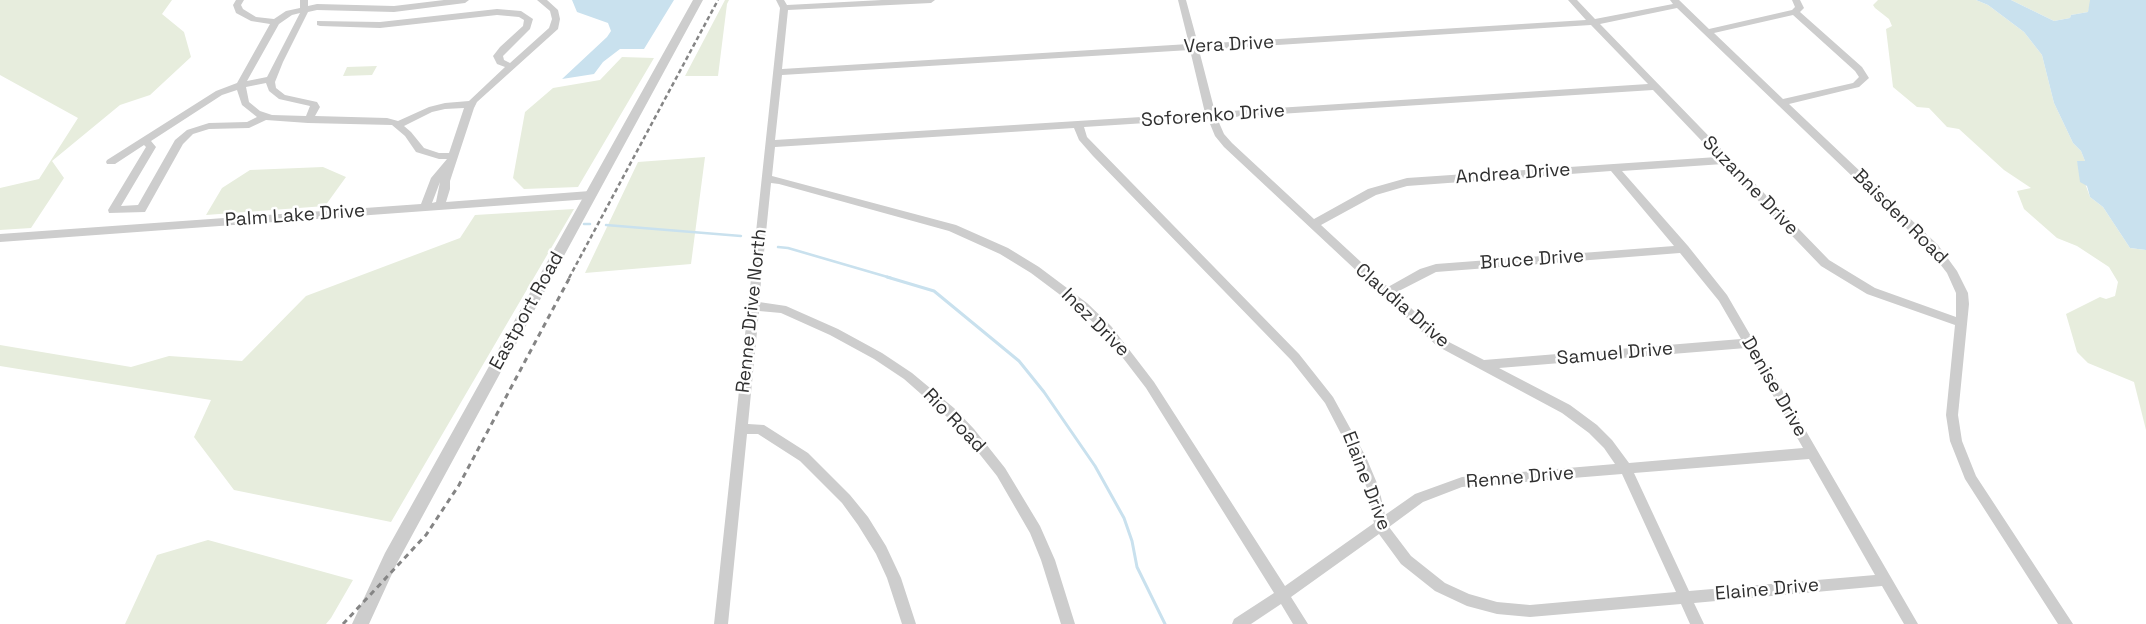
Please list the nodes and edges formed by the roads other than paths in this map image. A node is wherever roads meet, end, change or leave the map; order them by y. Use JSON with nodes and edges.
{"nodes":[{"id":1,"x":240,"y":0,"type":"edge"},
{"id":2,"x":461,"y":0,"type":"edge"},
{"id":3,"x":541,"y":0,"type":"edge"},
{"id":4,"x":698,"y":0,"type":"edge"},
{"id":5,"x":931,"y":0,"type":"edge"},
{"id":6,"x":1182,"y":0,"type":"edge"},
{"id":7,"x":1572,"y":0,"type":"edge"},
{"id":8,"x":1796,"y":0,"type":"edge"},
{"id":9,"x":1677,"y":3,"type":"edge"},
{"id":10,"x":304,"y":4,"type":"edge"},
{"id":11,"x":782,"y":4,"type":"edge"},
{"id":12,"x":386,"y":9,"type":"junction"},
{"id":13,"x":1796,"y":12,"type":"junction"},
{"id":14,"x":454,"y":16,"type":"junction"},
{"id":15,"x":276,"y":22,"type":"junction"},
{"id":16,"x":320,"y":23,"type":"dead end"},
{"id":17,"x":1593,"y":23,"type":"junction"},
{"id":18,"x":380,"y":25,"type":"junction"},
{"id":19,"x":1707,"y":32,"type":"junction"},
{"id":20,"x":1194,"y":47,"type":"junction"},
{"id":21,"x":512,"y":67,"type":"junction"},
{"id":22,"x":777,"y":72,"type":"junction"},
{"id":23,"x":271,"y":79,"type":"junction"},
{"id":24,"x":241,"y":85,"type":"junction"},
{"id":25,"x":1656,"y":87,"type":"junction"},
{"id":26,"x":1782,"y":102,"type":"junction"},
{"id":27,"x":472,"y":104,"type":"junction"},
{"id":28,"x":266,"y":116,"type":"junction"},
{"id":29,"x":1211,"y":116,"type":"junction"},
{"id":30,"x":308,"y":120,"type":"junction"},
{"id":31,"x":397,"y":124,"type":"junction"},
{"id":32,"x":1078,"y":124,"type":"junction"},
{"id":33,"x":145,"y":140,"type":"junction"},
{"id":34,"x":769,"y":144,"type":"junction"},
{"id":35,"x":452,"y":159,"type":"junction"},
{"id":36,"x":1725,"y":160,"type":"junction"},
{"id":37,"x":111,"y":162,"type":"dead end"},
{"id":38,"x":1613,"y":167,"type":"junction"},
{"id":39,"x":766,"y":179,"type":"junction"},
{"id":40,"x":590,"y":195,"type":"junction"},
{"id":41,"x":440,"y":206,"type":"junction"},
{"id":42,"x":425,"y":207,"type":"junction"},
{"id":43,"x":1312,"y":225,"type":"junction"},
{"id":44,"x":0,"y":238,"type":"edge"},
{"id":45,"x":1684,"y":249,"type":"junction"},
{"id":46,"x":1386,"y":293,"type":"junction"},
{"id":47,"x":753,"y":306,"type":"junction"},
{"id":48,"x":1960,"y":323,"type":"junction"},
{"id":49,"x":1749,"y":343,"type":"junction"},
{"id":50,"x":1480,"y":365,"type":"junction"},
{"id":51,"x":741,"y":430,"type":"junction"},
{"id":52,"x":1812,"y":453,"type":"junction"},
{"id":53,"x":1626,"y":468,"type":"junction"},
{"id":54,"x":1381,"y":526,"type":"junction"},
{"id":55,"x":1886,"y":580,"type":"junction"},
{"id":56,"x":1283,"y":595,"type":"junction"},
{"id":57,"x":1685,"y":598,"type":"junction"},
{"id":58,"x":360,"y":624,"type":"edge"},
{"id":59,"x":721,"y":624,"type":"edge"},
{"id":60,"x":909,"y":624,"type":"edge"},
{"id":61,"x":1068,"y":624,"type":"edge"},
{"id":62,"x":1239,"y":624,"type":"edge"},
{"id":63,"x":1302,"y":624,"type":"edge"},
{"id":64,"x":1697,"y":624,"type":"edge"},
{"id":65,"x":1912,"y":624,"type":"edge"},
{"id":66,"x":2066,"y":624,"type":"edge"}],
"edges":[{"from":1,"to":15,"type":"street"},
{"from":2,"to":12,"type":"street"},
{"from":2,"to":14,"type":"street"},
{"from":3,"to":21,"type":"street"},
{"from":4,"to":40,"type":"street","name":"Eastport Road"},
{"from":5,"to":11,"type":"street"},
{"from":6,"to":20,"type":"street","name":"Claudia Drive"},
{"from":7,"to":17,"type":"street","name":"Suzanne Drive"},
{"from":8,"to":13,"type":"street"},
{"from":9,"to":17,"type":"street","name":"Vera Drive"},
{"from":9,"to":19,"type":"street","name":"Baisden Road"},
{"from":10,"to":12,"type":"street"},
{"from":10,"to":15,"type":"street"},
{"from":10,"to":23,"type":"street"},
{"from":11,"to":22,"type":"street","name":"Renne Drive North"},
{"from":12,"to":18,"type":"street"},
{"from":13,"to":19,"type":"street"},
{"from":13,"to":26,"type":"street"},
{"from":14,"to":18,"type":"street"},
{"from":14,"to":21,"type":"street"},
{"from":15,"to":24,"type":"street"},
{"from":16,"to":18,"type":"street"},
{"from":17,"to":20,"type":"street","name":"Vera Drive"},
{"from":17,"to":25,"type":"street","name":"Suzanne Drive"},
{"from":19,"to":26,"type":"street","name":"Baisden Road"},
{"from":20,"to":22,"type":"street","name":"Vera Drive"},
{"from":20,"to":29,"type":"street","name":"Claudia Drive"},
{"from":21,"to":27,"type":"street"},
{"from":22,"to":34,"type":"street","name":"Renne Drive North"},
{"from":23,"to":24,"type":"street"},
{"from":23,"to":30,"type":"street"},
{"from":24,"to":28,"type":"street"},
{"from":24,"to":33,"type":"street"},
{"from":25,"to":29,"type":"street","name":"Soforenko Drive"},
{"from":25,"to":36,"type":"street","name":"Suzanne Drive"},
{"from":26,"to":48,"type":"street","name":"Baisden Road"},
{"from":27,"to":31,"type":"street"},
{"from":27,"to":35,"type":"street"},
{"from":28,"to":30,"type":"street"},
{"from":28,"to":33,"type":"street"},
{"from":29,"to":32,"type":"street","name":"Soforenko Drive"},
{"from":29,"to":43,"type":"street","name":"Claudia Drive"},
{"from":30,"to":31,"type":"street"},
{"from":31,"to":35,"type":"street"},
{"from":32,"to":34,"type":"street","name":"Soforenko Drive"},
{"from":32,"to":54,"type":"street","name":"Elaine Drive"},
{"from":33,"to":37,"type":"street"},
{"from":34,"to":39,"type":"street","name":"Renne Drive North"},
{"from":35,"to":41,"type":"street"},
{"from":35,"to":42,"type":"street"},
{"from":36,"to":38,"type":"street","name":"Andrea Drive"},
{"from":36,"to":48,"type":"street","name":"Suzanne Drive"},
{"from":38,"to":43,"type":"street","name":"Andrea Drive"},
{"from":38,"to":45,"type":"street","name":"Denise Drive"},
{"from":39,"to":47,"type":"street","name":"Renne Drive North"},
{"from":39,"to":56,"type":"street","name":"Inez Drive"},
{"from":40,"to":41,"type":"street","name":"Palm Lake Drive"},
{"from":40,"to":58,"type":"street","name":"Eastport Road"},
{"from":41,"to":42,"type":"street","name":"Palm Lake Drive"},
{"from":42,"to":44,"type":"street","name":"Palm Lake Drive"},
{"from":43,"to":46,"type":"street","name":"Claudia Drive"},
{"from":45,"to":46,"type":"street","name":"Bruce Drive"},
{"from":45,"to":49,"type":"street","name":"Denise Drive"},
{"from":46,"to":50,"type":"street","name":"Claudia Drive"},
{"from":47,"to":51,"type":"street","name":"Renne Drive North"},
{"from":47,"to":61,"type":"street","name":"Rio Road"},
{"from":48,"to":66,"type":"street","name":"Baisden Road"},
{"from":49,"to":50,"type":"street","name":"Samuel Drive"},
{"from":49,"to":52,"type":"street","name":"Denise Drive"},
{"from":50,"to":53,"type":"street","name":"Claudia Drive"},
{"from":51,"to":59,"type":"street","name":"Renne Drive North"},
{"from":51,"to":60,"type":"street"},
{"from":52,"to":53,"type":"street","name":"Renne Drive"},
{"from":52,"to":55,"type":"street","name":"Denise Drive"},
{"from":53,"to":54,"type":"street","name":"Renne Drive"},
{"from":53,"to":57,"type":"street","name":"Claudia Drive"},
{"from":54,"to":56,"type":"street","name":"Renne Drive"},
{"from":54,"to":57,"type":"street","name":"Elaine Drive"},
{"from":55,"to":57,"type":"street","name":"Elaine Drive"},
{"from":55,"to":65,"type":"street","name":"Denise Drive"},
{"from":56,"to":62,"type":"street","name":"Renne Drive"},
{"from":56,"to":63,"type":"street","name":"Inez Drive"},
{"from":57,"to":64,"type":"street","name":"Claudia Drive"}]}
